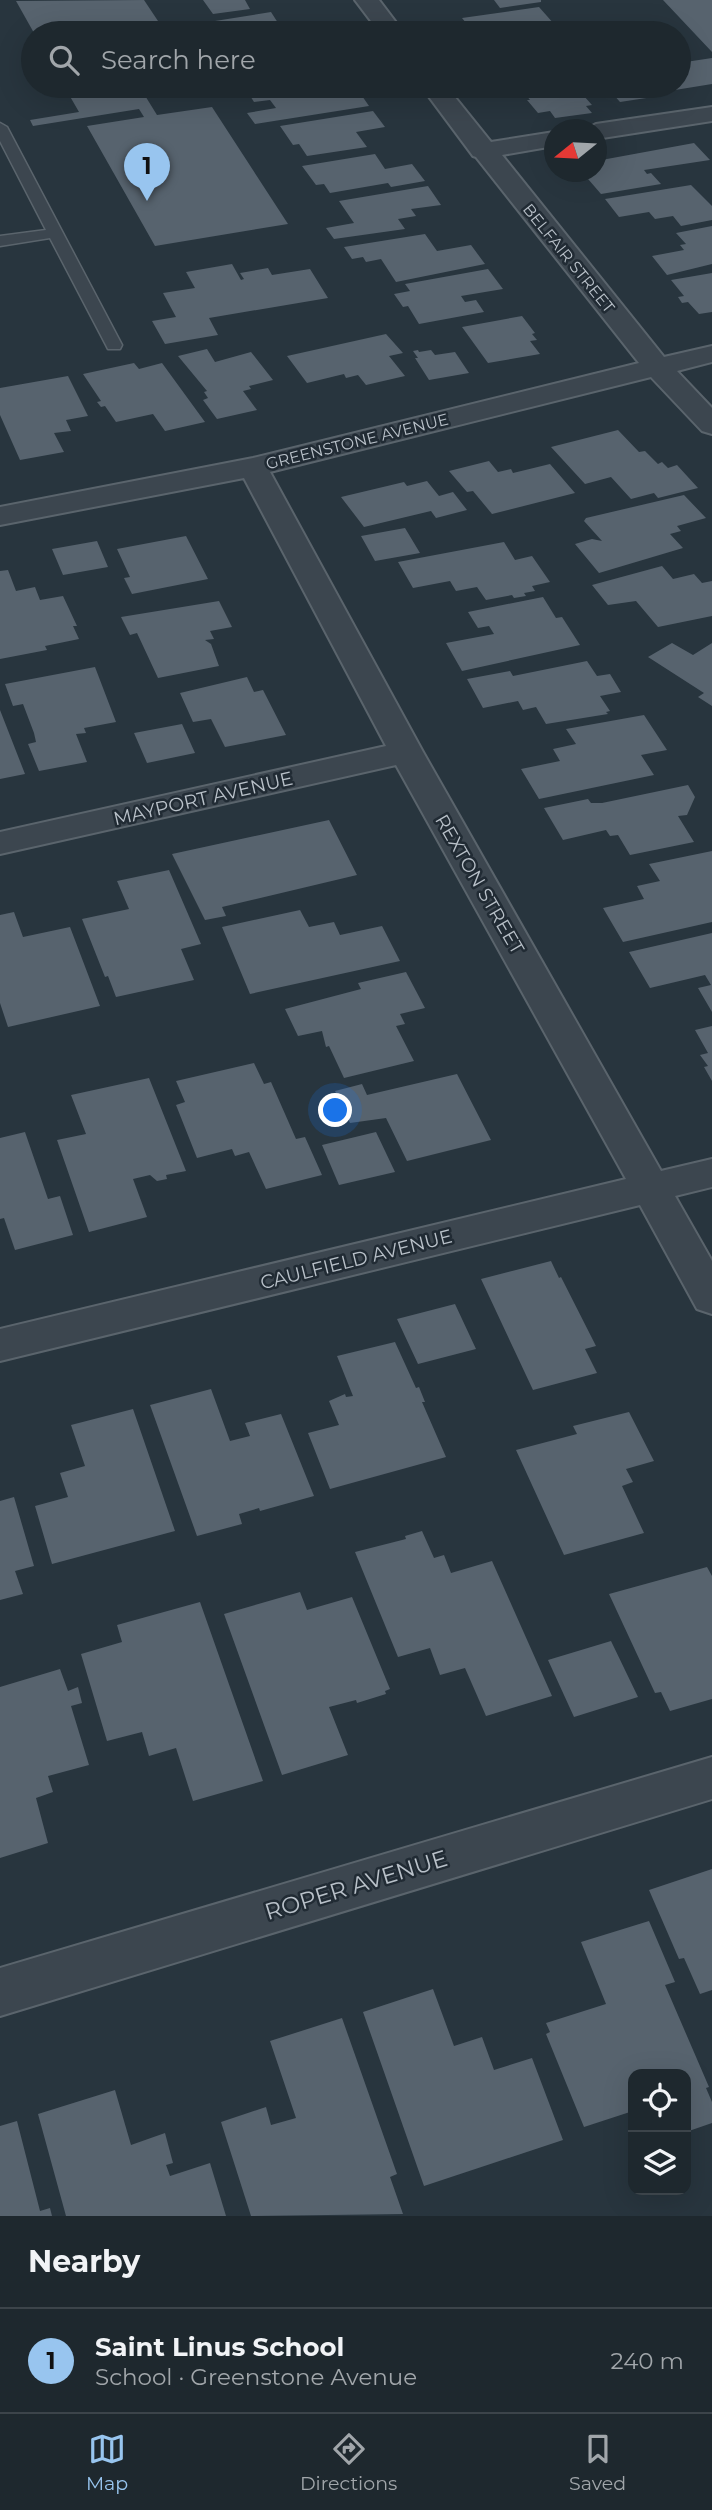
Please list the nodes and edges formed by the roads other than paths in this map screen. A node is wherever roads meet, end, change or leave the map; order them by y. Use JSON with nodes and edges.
{"nodes":[{"id":1,"x":367,"y":0,"type":"edge"},
{"id":2,"x":384,"y":21,"type":"edge"},
{"id":3,"x":442,"y":98,"type":"edge"},
{"id":4,"x":712,"y":114,"type":"edge"},
{"id":5,"x":0,"y":127,"type":"edge"},
{"id":6,"x":607,"y":130,"type":"edge"},
{"id":7,"x":544,"y":141,"type":"edge"},
{"id":8,"x":6,"y":151,"type":"edge"},
{"id":9,"x":482,"y":151,"type":"junction"},
{"id":10,"x":55,"y":233,"type":"junction"},
{"id":11,"x":0,"y":241,"type":"edge"},
{"id":12,"x":114,"y":345,"type":"dead end"},
{"id":13,"x":712,"y":354,"type":"edge"},
{"id":14,"x":656,"y":366,"type":"junction"},
{"id":15,"x":712,"y":425,"type":"edge"},
{"id":16,"x":253,"y":467,"type":"junction"},
{"id":17,"x":0,"y":516,"type":"edge"},
{"id":18,"x":406,"y":752,"type":"junction"},
{"id":19,"x":0,"y":843,"type":"edge"},
{"id":20,"x":712,"y":1174,"type":"edge"},
{"id":21,"x":652,"y":1188,"type":"junction"},
{"id":22,"x":712,"y":1298,"type":"edge"},
{"id":23,"x":0,"y":1345,"type":"edge"},
{"id":24,"x":712,"y":1778,"type":"edge"},
{"id":25,"x":0,"y":1992,"type":"edge"}],
"edges":[{"from":1,"to":2,"type":"street"},
{"from":3,"to":9,"type":"street","name":"BELFAIR STREET"},
{"from":4,"to":6,"type":"street"},
{"from":5,"to":8,"type":"lane"},
{"from":7,"to":9,"type":"street"},
{"from":8,"to":10,"type":"lane"},
{"from":9,"to":14,"type":"street","name":"BELFAIR STREET"},
{"from":10,"to":11,"type":"lane"},
{"from":10,"to":12,"type":"lane"},
{"from":13,"to":14,"type":"street","name":"GREENSTONE AVENUE"},
{"from":14,"to":15,"type":"street","name":"BELFAIR STREET"},
{"from":14,"to":16,"type":"street","name":"GREENSTONE AVENUE"},
{"from":16,"to":17,"type":"street","name":"GREENSTONE AVENUE"},
{"from":16,"to":18,"type":"street","name":"REXTON STREET"},
{"from":18,"to":19,"type":"street","name":"MAYPORT AVENUE"},
{"from":18,"to":21,"type":"street","name":"REXTON STREET"},
{"from":20,"to":21,"type":"street","name":"CAULFIELD AVENUE"},
{"from":21,"to":22,"type":"street","name":"REXTON STREET"},
{"from":21,"to":23,"type":"street","name":"CAULFIELD AVENUE"},
{"from":24,"to":25,"type":"street","name":"ROPER AVENUE"}]}
